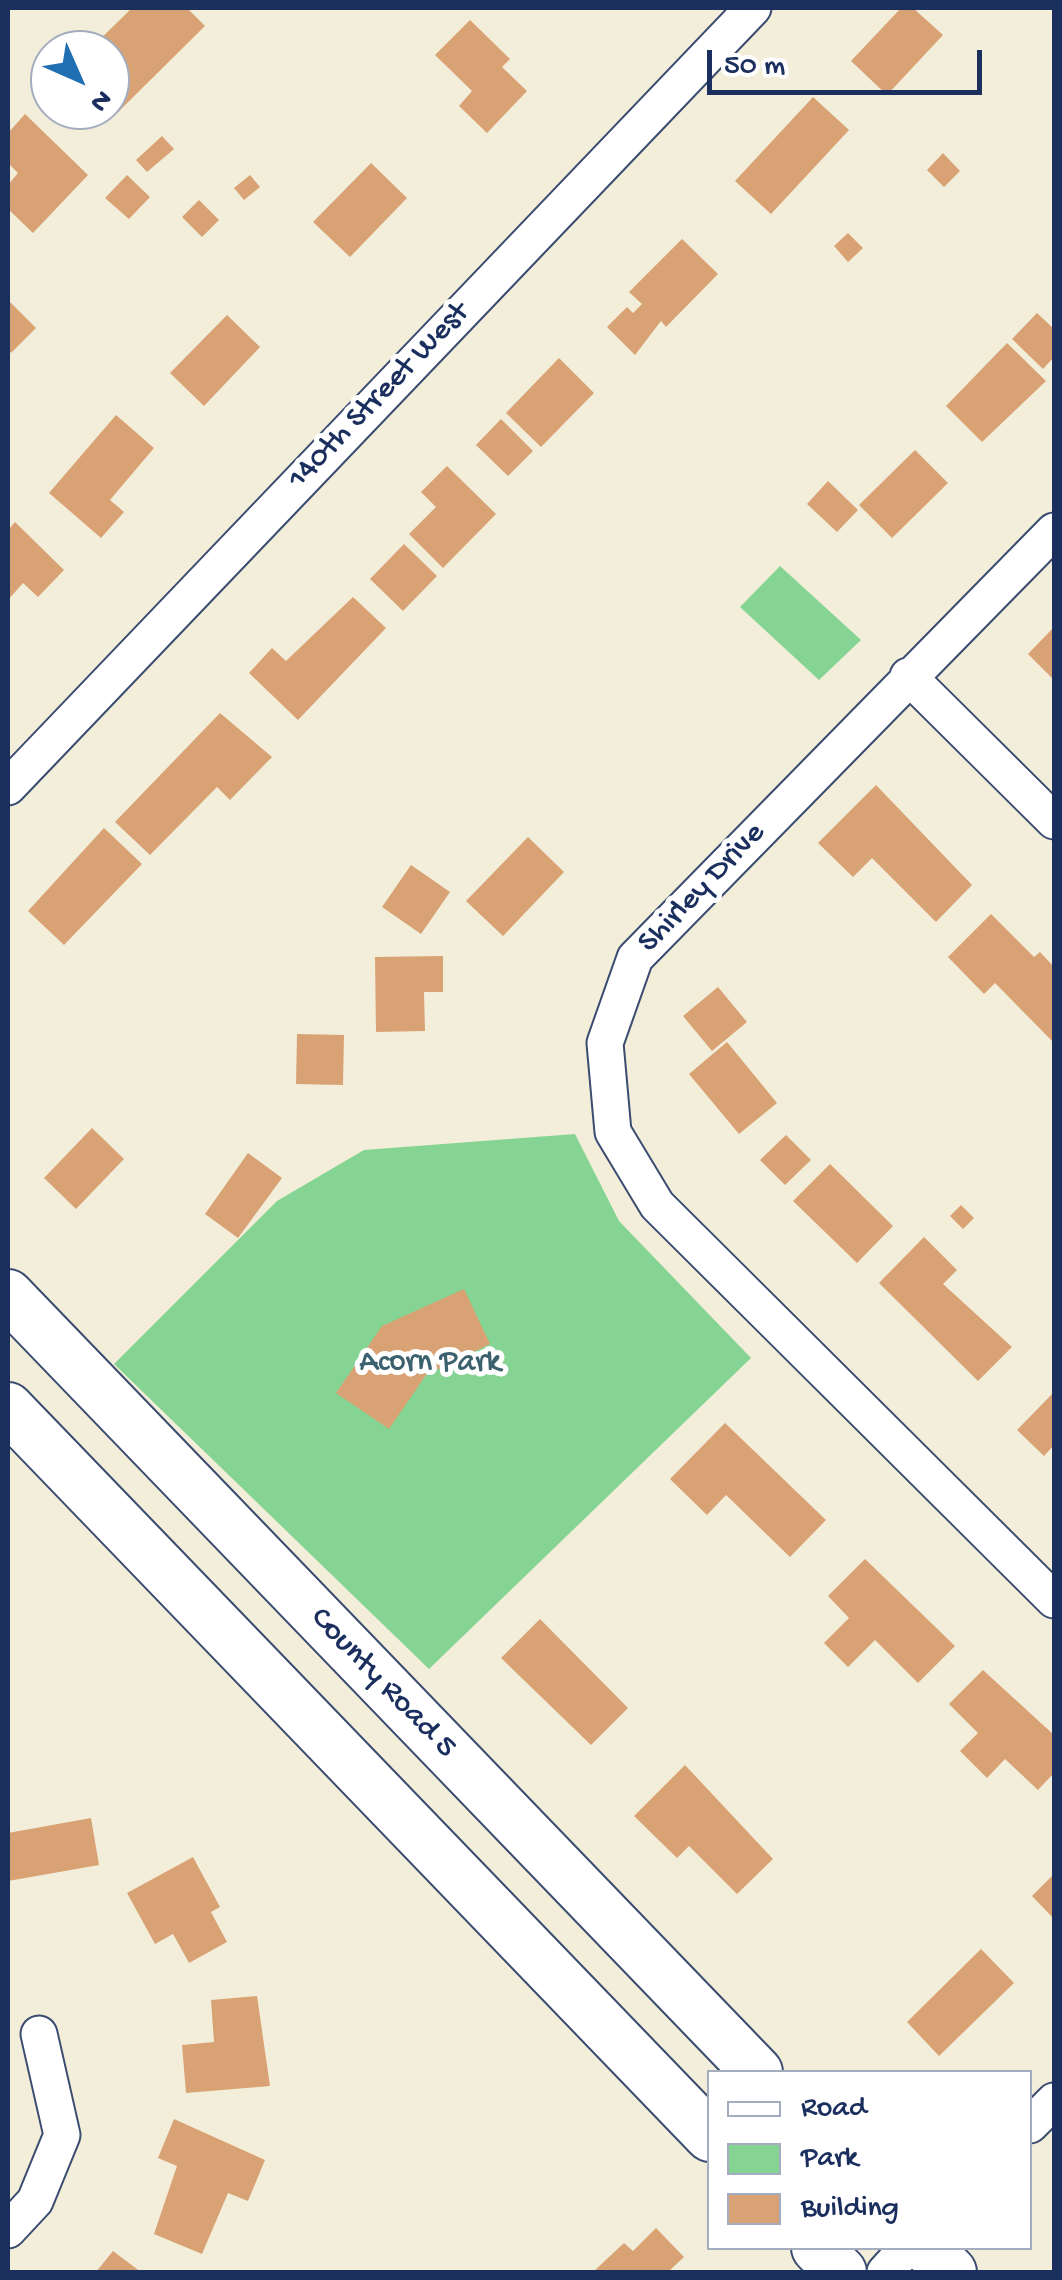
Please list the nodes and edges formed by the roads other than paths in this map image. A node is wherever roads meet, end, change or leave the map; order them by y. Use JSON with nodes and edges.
{"nodes":[{"id":1,"x":753,"y":8,"type":"edge"},
{"id":2,"x":1054,"y":530,"type":"edge"},
{"id":3,"x":908,"y":676,"type":"junction"},
{"id":4,"x":8,"y":787,"type":"edge"},
{"id":5,"x":1054,"y":822,"type":"edge"},
{"id":6,"x":8,"y":1295,"type":"edge"},
{"id":7,"x":8,"y":1408,"type":"edge"},
{"id":8,"x":1054,"y":1600,"type":"edge"},
{"id":9,"x":40,"y":2034,"type":"dead end"},
{"id":10,"x":755,"y":2070,"type":"edge"},
{"id":11,"x":1054,"y":2101,"type":"edge"},
{"id":12,"x":1032,"y":2124,"type":"edge"},
{"id":13,"x":707,"y":2133,"type":"edge"},
{"id":14,"x":8,"y":2230,"type":"edge"},
{"id":15,"x":819,"y":2250,"type":"edge"},
{"id":16,"x":905,"y":2250,"type":"edge"},
{"id":17,"x":928,"y":2250,"type":"edge"},
{"id":18,"x":841,"y":2272,"type":"edge"},
{"id":19,"x":884,"y":2272,"type":"edge"},
{"id":20,"x":952,"y":2272,"type":"edge"}],
"edges":[{"from":1,"to":4,"type":"street","name":"140th Street West"},
{"from":2,"to":3,"type":"street","name":"Shirley Drive"},
{"from":3,"to":5,"type":"street"},
{"from":3,"to":8,"type":"street","name":"Shirley Drive"},
{"from":6,"to":10,"type":"main road","name":"County Road 5"},
{"from":7,"to":13,"type":"main road"},
{"from":9,"to":14,"type":"street"},
{"from":11,"to":12,"type":"street"},
{"from":15,"to":18,"type":"main road"},
{"from":16,"to":19,"type":"street"},
{"from":17,"to":20,"type":"main road"}]}
